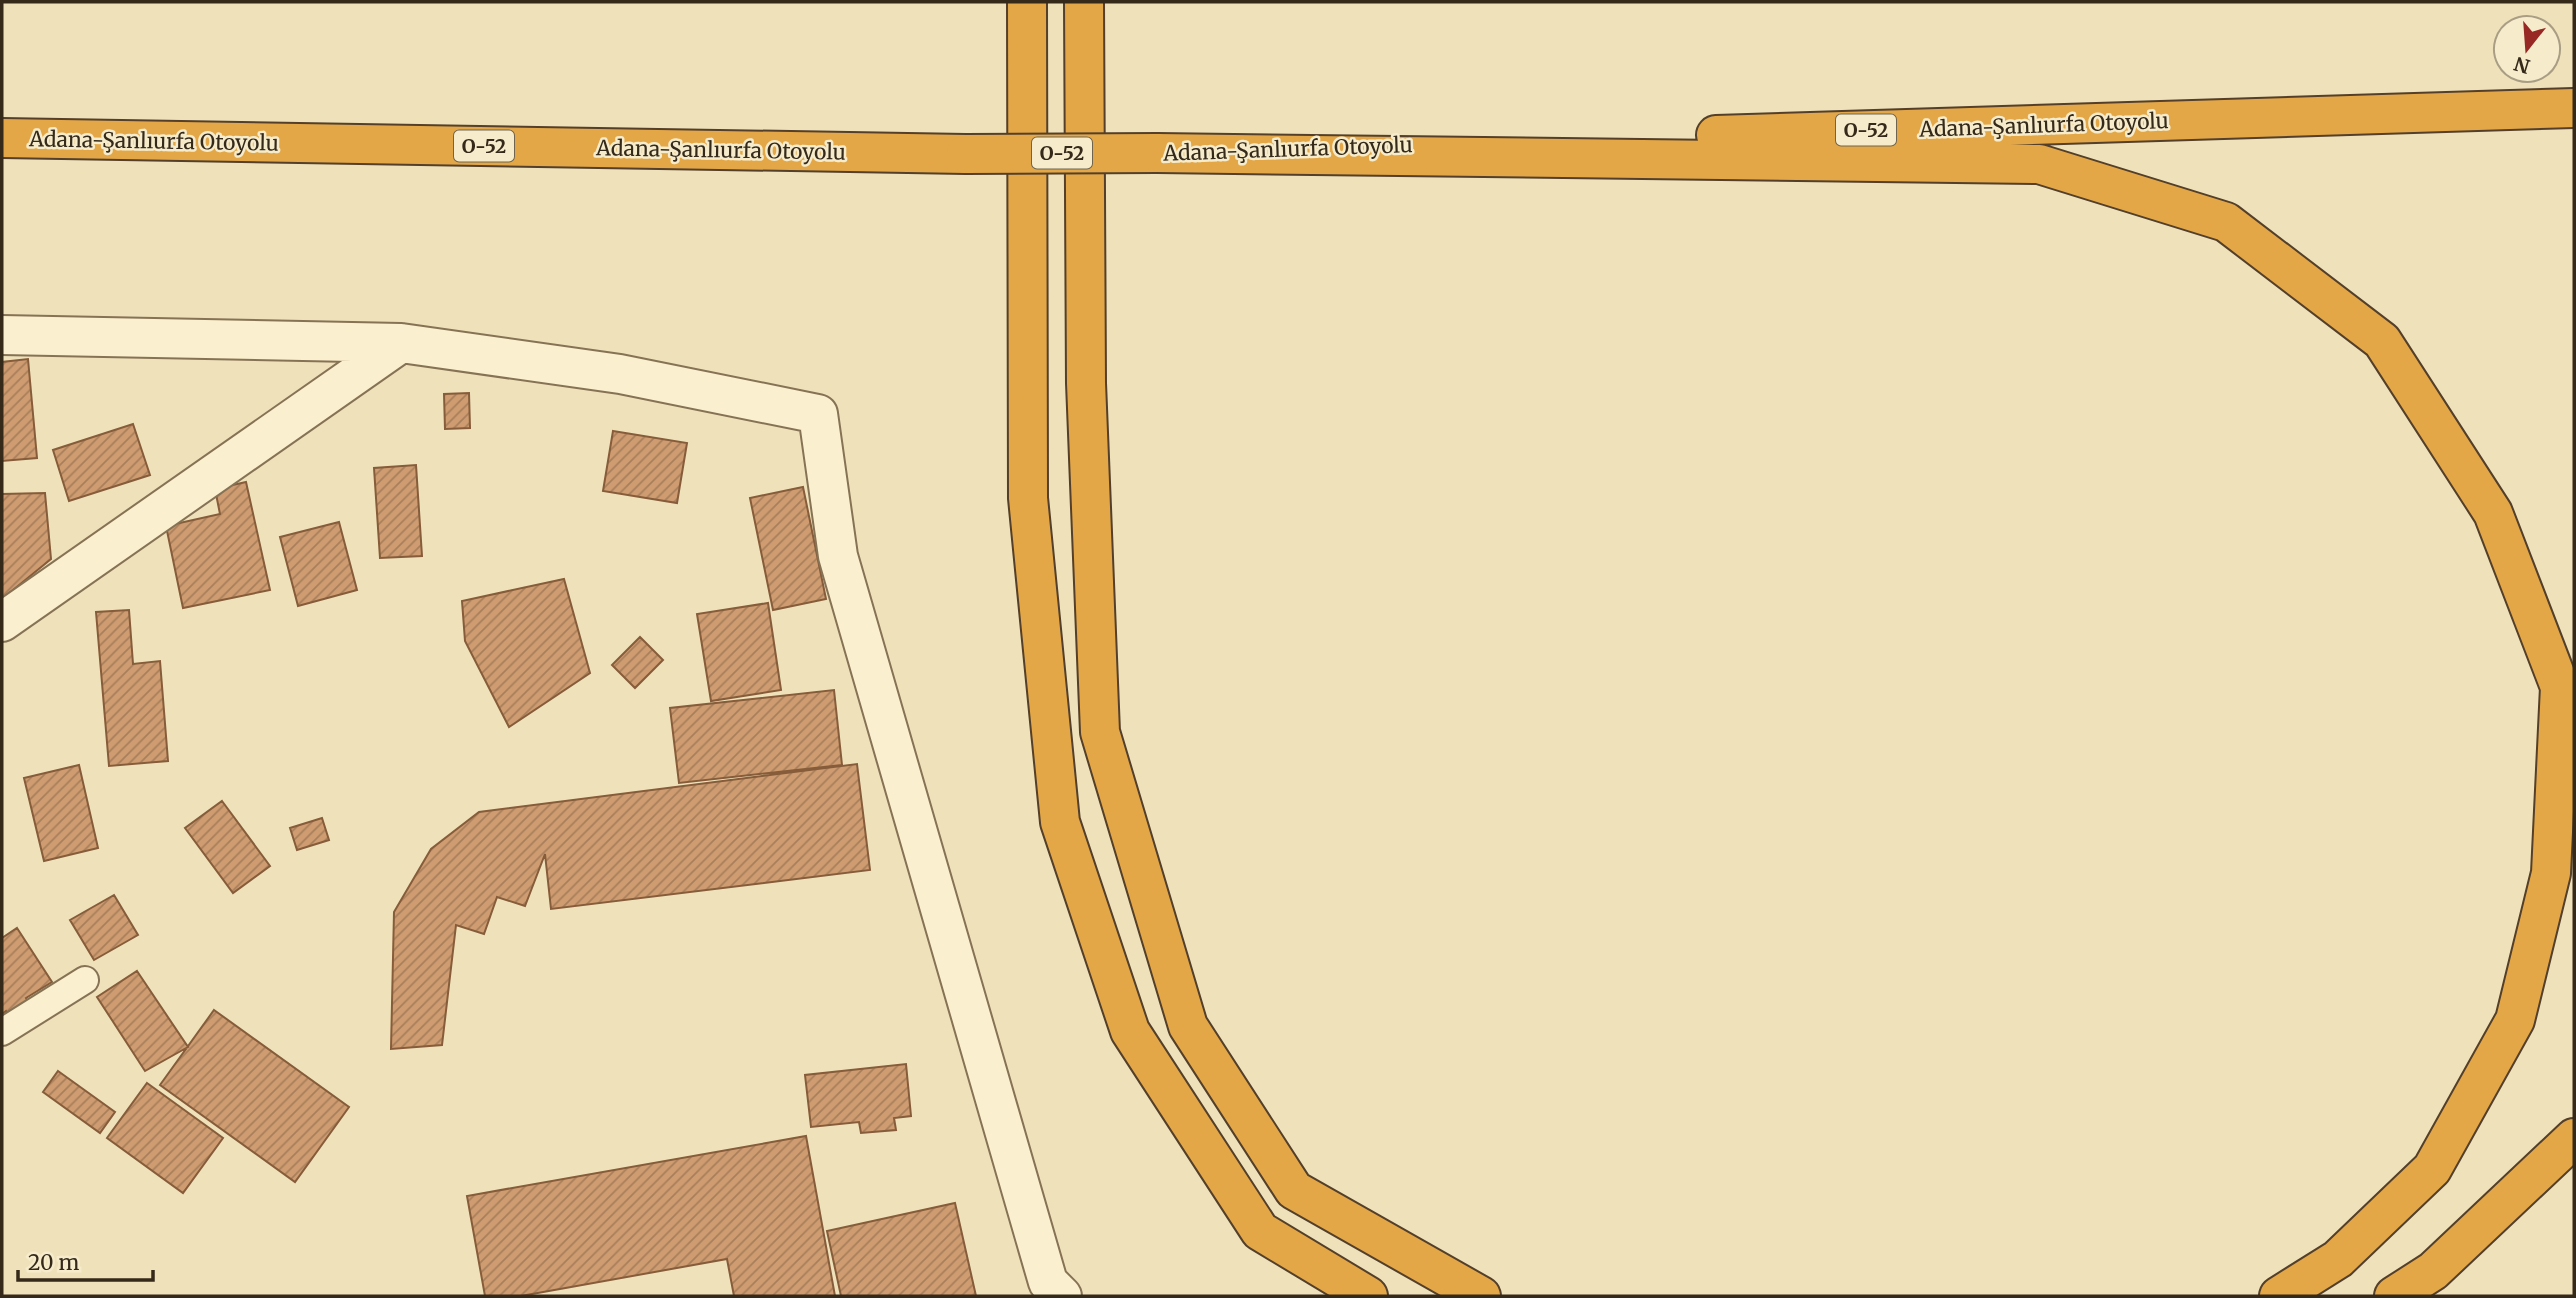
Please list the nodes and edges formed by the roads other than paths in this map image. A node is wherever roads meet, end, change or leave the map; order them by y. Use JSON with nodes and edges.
{"nodes":[{"id":1,"x":1027,"y":2,"type":"edge"},
{"id":2,"x":1084,"y":2,"type":"edge"},
{"id":3,"x":2574,"y":108,"type":"edge"},
{"id":4,"x":2,"y":138,"type":"edge"},
{"id":5,"x":1157,"y":153,"type":"junction"},
{"id":6,"x":2,"y":335,"type":"edge"},
{"id":7,"x":401,"y":343,"type":"junction"},
{"id":8,"x":2,"y":622,"type":"edge"},
{"id":9,"x":85,"y":980,"type":"dead end"},
{"id":10,"x":2,"y":1032,"type":"edge"},
{"id":11,"x":2574,"y":1138,"type":"edge"},
{"id":12,"x":1062,"y":1296,"type":"edge"},
{"id":13,"x":1368,"y":1296,"type":"edge"},
{"id":14,"x":1481,"y":1296,"type":"edge"},
{"id":15,"x":2279,"y":1296,"type":"edge"},
{"id":16,"x":2394,"y":1296,"type":"edge"}],
"edges":[{"from":1,"to":13,"type":"highway"},
{"from":2,"to":14,"type":"highway"},
{"from":3,"to":5,"type":"highway","name":"Adana-Şanlıurfa Otoyolu","number":"O-52"},
{"from":4,"to":5,"type":"highway","name":"Adana-Şanlıurfa Otoyolu","number":"O-52","bridge":true},
{"from":5,"to":15,"type":"highway"},
{"from":6,"to":7,"type":"street"},
{"from":7,"to":8,"type":"street"},
{"from":7,"to":12,"type":"street"},
{"from":9,"to":10,"type":"lane"},
{"from":11,"to":16,"type":"highway"}]}
